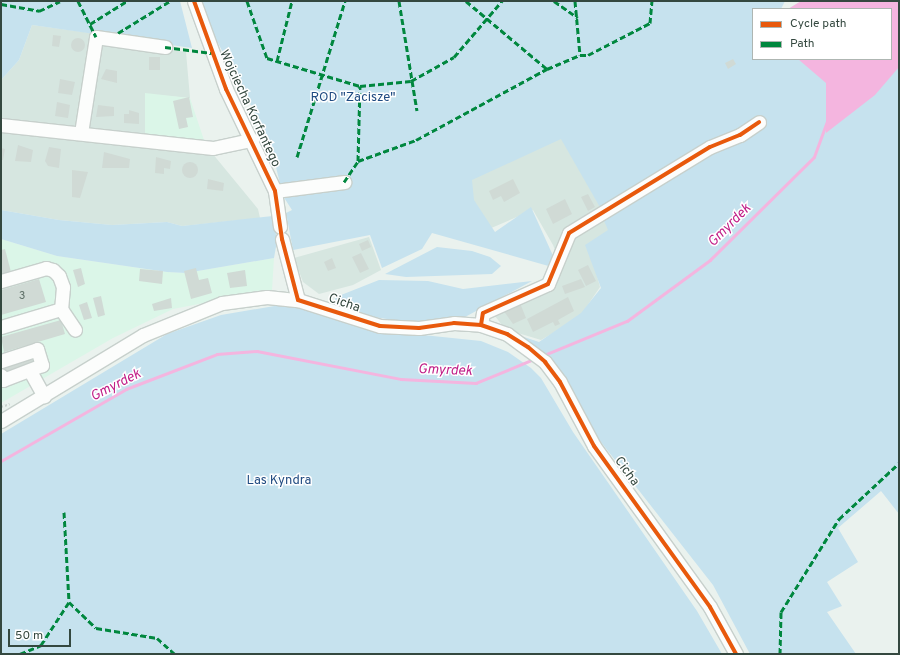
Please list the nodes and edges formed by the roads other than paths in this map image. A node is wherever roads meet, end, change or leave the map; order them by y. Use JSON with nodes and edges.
{"nodes":[{"id":1,"x":194,"y":1,"type":"edge"},
{"id":2,"x":165,"y":47,"type":"dead end"},
{"id":3,"x":759,"y":122,"type":"dead end"},
{"id":4,"x":1,"y":125,"type":"edge"},
{"id":5,"x":81,"y":133,"type":"junction"},
{"id":6,"x":252,"y":140,"type":"junction"},
{"id":7,"x":344,"y":182,"type":"dead end"},
{"id":8,"x":275,"y":191,"type":"junction"},
{"id":9,"x":1,"y":282,"type":"edge"},
{"id":10,"x":298,"y":300,"type":"junction"},
{"id":11,"x":61,"y":309,"type":"junction"},
{"id":12,"x":481,"y":324,"type":"junction"},
{"id":13,"x":1,"y":327,"type":"edge"},
{"id":14,"x":75,"y":330,"type":"dead end"},
{"id":15,"x":1,"y":361,"type":"edge"},
{"id":16,"x":30,"y":371,"type":"junction"},
{"id":17,"x":1,"y":374,"type":"edge"},
{"id":18,"x":44,"y":396,"type":"junction"},
{"id":19,"x":1,"y":421,"type":"edge"},
{"id":20,"x":736,"y":654,"type":"edge"}],
"edges":[{"from":1,"to":6,"type":"street","name":"Wojciecha Korfantego"},
{"from":2,"to":5,"type":"street"},
{"from":3,"to":12,"type":"street"},
{"from":4,"to":5,"type":"street"},
{"from":5,"to":6,"type":"street"},
{"from":6,"to":8,"type":"street","name":"Wojciecha Korfantego"},
{"from":7,"to":8,"type":"street"},
{"from":8,"to":10,"type":"street","name":"Wojciecha Korfantego"},
{"from":9,"to":11,"type":"street"},
{"from":10,"to":12,"type":"street","name":"Cicha"},
{"from":10,"to":18,"type":"street","name":"Cicha"},
{"from":11,"to":13,"type":"street"},
{"from":11,"to":14,"type":"street"},
{"from":12,"to":20,"type":"street","name":"Cicha"},
{"from":15,"to":16,"type":"street"},
{"from":16,"to":17,"type":"street"},
{"from":16,"to":18,"type":"street"},
{"from":18,"to":19,"type":"street","name":"Cicha"}]}
